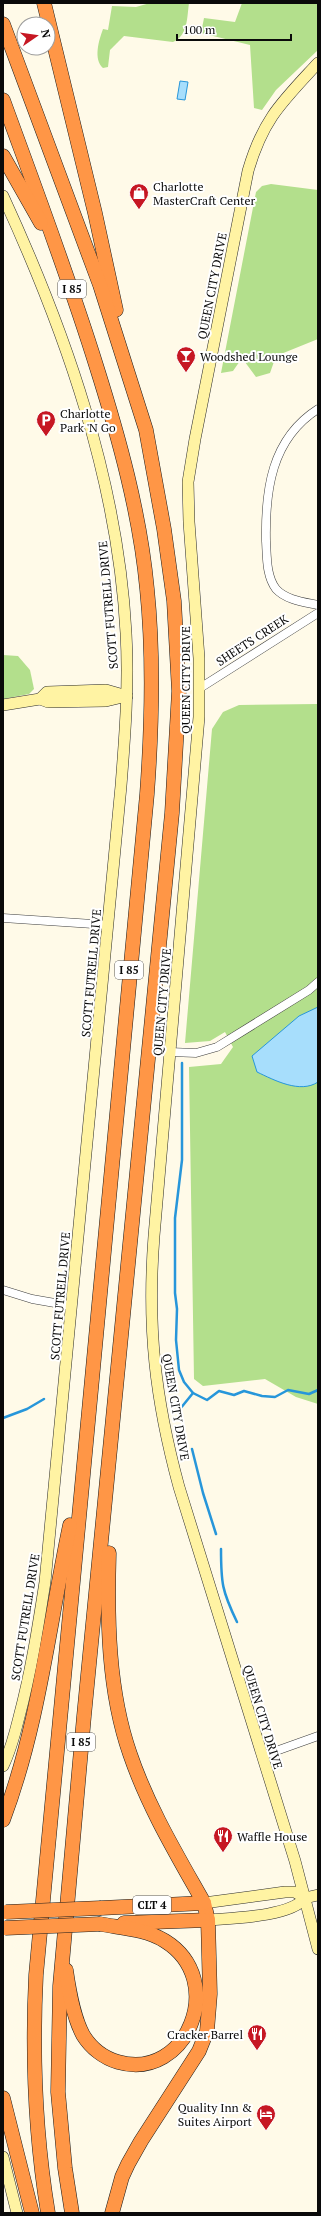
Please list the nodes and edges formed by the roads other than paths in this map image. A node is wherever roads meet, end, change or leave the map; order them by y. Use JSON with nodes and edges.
{"nodes":[{"id":1,"x":44,"y":3,"type":"edge"},
{"id":2,"x":48,"y":3,"type":"edge"},
{"id":3,"x":48,"y":16,"type":"edge"},
{"id":4,"x":50,"y":16,"type":"edge"},
{"id":5,"x":3,"y":24,"type":"edge"},
{"id":6,"x":56,"y":49,"type":"edge"},
{"id":7,"x":318,"y":63,"type":"edge"},
{"id":8,"x":3,"y":100,"type":"edge"},
{"id":9,"x":3,"y":156,"type":"edge"},
{"id":10,"x":3,"y":196,"type":"edge"},
{"id":11,"x":61,"y":261,"type":"junction"},
{"id":12,"x":134,"y":390,"type":"junction"},
{"id":13,"x":318,"y":409,"type":"edge"},
{"id":14,"x":318,"y":605,"type":"edge"},
{"id":15,"x":318,"y":612,"type":"edge"},
{"id":16,"x":200,"y":688,"type":"junction"},
{"id":17,"x":127,"y":696,"type":"junction"},
{"id":18,"x":3,"y":705,"type":"edge"},
{"id":19,"x":3,"y":918,"type":"edge"},
{"id":20,"x":108,"y":925,"type":"junction"},
{"id":21,"x":318,"y":982,"type":"edge"},
{"id":22,"x":170,"y":1052,"type":"junction"},
{"id":23,"x":3,"y":1290,"type":"edge"},
{"id":24,"x":72,"y":1306,"type":"junction"},
{"id":25,"x":113,"y":1427,"type":"junction"},
{"id":26,"x":84,"y":1458,"type":"junction"},
{"id":27,"x":318,"y":1736,"type":"edge"},
{"id":28,"x":262,"y":1756,"type":"junction"},
{"id":29,"x":3,"y":1766,"type":"edge"},
{"id":30,"x":3,"y":1820,"type":"edge"},
{"id":31,"x":318,"y":1895,"type":"edge"},
{"id":32,"x":305,"y":1898,"type":"junction"},
{"id":33,"x":204,"y":1903,"type":"junction"},
{"id":34,"x":4,"y":1912,"type":"edge"},
{"id":35,"x":208,"y":1920,"type":"junction"},
{"id":36,"x":100,"y":1924,"type":"junction"},
{"id":37,"x":4,"y":1928,"type":"edge"},
{"id":38,"x":63,"y":1947,"type":"junction"},
{"id":39,"x":318,"y":1949,"type":"edge"},
{"id":40,"x":3,"y":2098,"type":"edge"},
{"id":41,"x":3,"y":2157,"type":"edge"},
{"id":42,"x":18,"y":2213,"type":"edge"},
{"id":43,"x":32,"y":2213,"type":"edge"},
{"id":44,"x":48,"y":2213,"type":"edge"},
{"id":45,"x":72,"y":2213,"type":"edge"},
{"id":46,"x":112,"y":2213,"type":"edge"}],
"edges":[{"from":1,"to":3,"type":"highway"},
{"from":2,"to":4,"type":"highway"},
{"from":5,"to":12,"type":"highway","number":"I 85"},
{"from":6,"to":12,"type":"highway"},
{"from":7,"to":16,"type":"street","name":"QUEEN CITY DRIVE"},
{"from":8,"to":11,"type":"highway","number":"I 85"},
{"from":9,"to":11,"type":"highway"},
{"from":10,"to":17,"type":"street","name":"SCOTT FUTRELL DRIVE"},
{"from":11,"to":26,"type":"highway","number":"I 85"},
{"from":12,"to":25,"type":"highway","number":"I 85"},
{"from":13,"to":14,"type":"street"},
{"from":15,"to":16,"type":"street","name":"SHEETS CREEK"},
{"from":16,"to":22,"type":"street","name":"QUEEN CITY DRIVE"},
{"from":17,"to":18,"type":"street"},
{"from":17,"to":20,"type":"street","name":"SCOTT FUTRELL DRIVE"},
{"from":19,"to":20,"type":"street"},
{"from":20,"to":24,"type":"street","name":"SCOTT FUTRELL DRIVE"},
{"from":21,"to":22,"type":"street"},
{"from":22,"to":28,"type":"street","name":"QUEEN CITY DRIVE"},
{"from":23,"to":24,"type":"street"},
{"from":24,"to":29,"type":"street","name":"SCOTT FUTRELL DRIVE"},
{"from":25,"to":33,"type":"highway"},
{"from":25,"to":38,"type":"highway","number":"I 85"},
{"from":26,"to":30,"type":"highway"},
{"from":26,"to":44,"type":"highway","number":"I 85"},
{"from":27,"to":28,"type":"street"},
{"from":28,"to":32,"type":"street","name":"QUEEN CITY DRIVE"},
{"from":31,"to":32,"type":"street"},
{"from":32,"to":33,"type":"street"},
{"from":32,"to":35,"type":"street"},
{"from":32,"to":39,"type":"street","name":"QUEEN CITY DRIVE"},
{"from":33,"to":34,"type":"highway","number":"CLT 4","bridge":true},
{"from":33,"to":35,"type":"highway"},
{"from":35,"to":36,"type":"highway"},
{"from":35,"to":46,"type":"highway"},
{"from":36,"to":37,"type":"highway","bridge":true},
{"from":36,"to":38,"type":"highway"},
{"from":38,"to":45,"type":"highway","number":"I 85"},
{"from":40,"to":43,"type":"highway"},
{"from":41,"to":42,"type":"street"}]}
